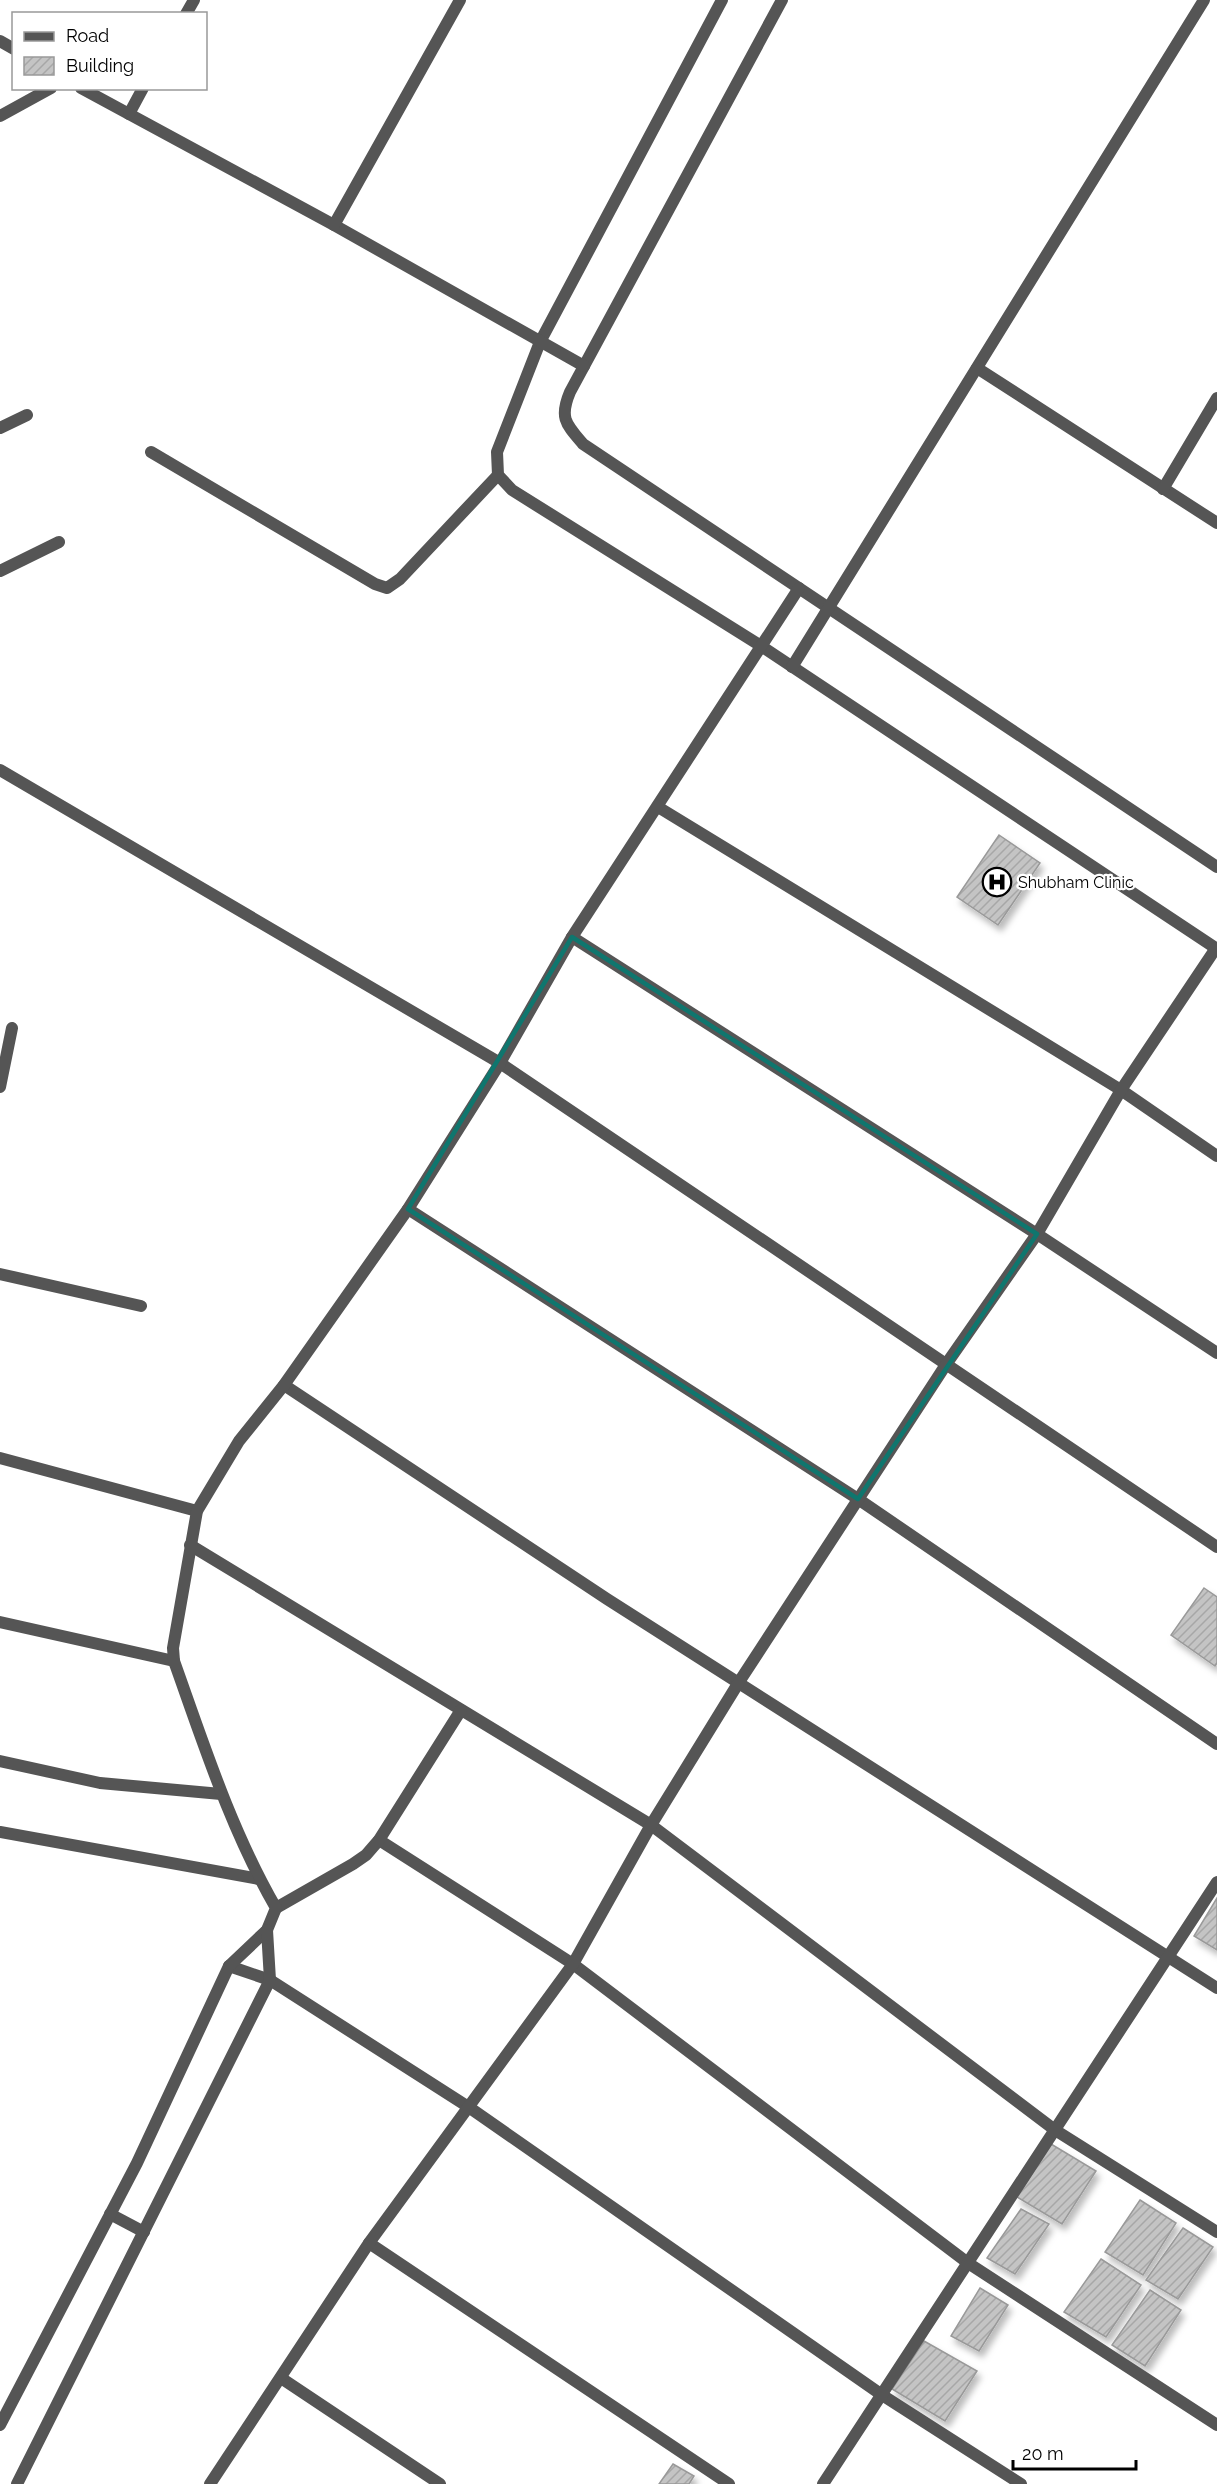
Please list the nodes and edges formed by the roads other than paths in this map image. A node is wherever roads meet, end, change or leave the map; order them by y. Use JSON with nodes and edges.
{"nodes":[{"id":1,"x":460,"y":0,"type":"edge"},
{"id":2,"x":722,"y":0,"type":"edge"},
{"id":3,"x":782,"y":0,"type":"edge"},
{"id":4,"x":1204,"y":0,"type":"edge"},
{"id":5,"x":47,"y":90,"type":"edge"},
{"id":6,"x":85,"y":90,"type":"edge"},
{"id":7,"x":142,"y":90,"type":"edge"},
{"id":8,"x":129,"y":114,"type":"junction"},
{"id":9,"x":0,"y":116,"type":"edge"},
{"id":10,"x":334,"y":225,"type":"junction"},
{"id":11,"x":540,"y":342,"type":"junction"},
{"id":12,"x":584,"y":366,"type":"junction"},
{"id":13,"x":977,"y":368,"type":"junction"},
{"id":14,"x":1217,"y":398,"type":"edge"},
{"id":15,"x":27,"y":416,"type":"dead end"},
{"id":16,"x":0,"y":428,"type":"edge"},
{"id":17,"x":151,"y":452,"type":"dead end"},
{"id":18,"x":498,"y":475,"type":"junction"},
{"id":19,"x":1163,"y":489,"type":"junction"},
{"id":20,"x":1217,"y":523,"type":"edge"},
{"id":21,"x":59,"y":542,"type":"dead end"},
{"id":22,"x":0,"y":571,"type":"edge"},
{"id":23,"x":799,"y":588,"type":"junction"},
{"id":24,"x":829,"y":609,"type":"junction"},
{"id":25,"x":761,"y":646,"type":"junction"},
{"id":26,"x":792,"y":667,"type":"junction"},
{"id":27,"x":0,"y":770,"type":"edge"},
{"id":28,"x":658,"y":807,"type":"junction"},
{"id":29,"x":1217,"y":867,"type":"edge"},
{"id":30,"x":572,"y":937,"type":"junction"},
{"id":31,"x":1217,"y":948,"type":"edge"},
{"id":32,"x":12,"y":1028,"type":"dead end"},
{"id":33,"x":500,"y":1063,"type":"junction"},
{"id":34,"x":0,"y":1087,"type":"edge"},
{"id":35,"x":1121,"y":1090,"type":"junction"},
{"id":36,"x":1217,"y":1156,"type":"edge"},
{"id":37,"x":408,"y":1209,"type":"junction"},
{"id":38,"x":1037,"y":1234,"type":"junction"},
{"id":39,"x":0,"y":1274,"type":"edge"},
{"id":40,"x":141,"y":1306,"type":"dead end"},
{"id":41,"x":1217,"y":1353,"type":"edge"},
{"id":42,"x":947,"y":1363,"type":"junction"},
{"id":43,"x":284,"y":1385,"type":"junction"},
{"id":44,"x":0,"y":1458,"type":"edge"},
{"id":45,"x":858,"y":1499,"type":"junction"},
{"id":46,"x":196,"y":1511,"type":"junction"},
{"id":47,"x":190,"y":1545,"type":"junction"},
{"id":48,"x":1217,"y":1547,"type":"edge"},
{"id":49,"x":0,"y":1622,"type":"edge"},
{"id":50,"x":174,"y":1661,"type":"junction"},
{"id":51,"x":738,"y":1683,"type":"junction"},
{"id":52,"x":461,"y":1710,"type":"junction"},
{"id":53,"x":1217,"y":1744,"type":"edge"},
{"id":54,"x":0,"y":1761,"type":"edge"},
{"id":55,"x":221,"y":1794,"type":"junction"},
{"id":56,"x":651,"y":1825,"type":"junction"},
{"id":57,"x":0,"y":1832,"type":"edge"},
{"id":58,"x":379,"y":1840,"type":"junction"},
{"id":59,"x":259,"y":1879,"type":"junction"},
{"id":60,"x":1217,"y":1882,"type":"edge"},
{"id":61,"x":276,"y":1908,"type":"junction"},
{"id":62,"x":267,"y":1930,"type":"junction"},
{"id":63,"x":1168,"y":1957,"type":"junction"},
{"id":64,"x":573,"y":1964,"type":"junction"},
{"id":65,"x":229,"y":1966,"type":"junction"},
{"id":66,"x":270,"y":1980,"type":"junction"},
{"id":67,"x":1217,"y":1988,"type":"edge"},
{"id":68,"x":470,"y":2108,"type":"junction"},
{"id":69,"x":1056,"y":2130,"type":"junction"},
{"id":70,"x":110,"y":2214,"type":"junction"},
{"id":71,"x":144,"y":2232,"type":"junction"},
{"id":72,"x":1217,"y":2232,"type":"edge"},
{"id":73,"x":369,"y":2243,"type":"junction"},
{"id":74,"x":968,"y":2263,"type":"junction"},
{"id":75,"x":280,"y":2378,"type":"junction"},
{"id":76,"x":882,"y":2395,"type":"junction"},
{"id":77,"x":1217,"y":2425,"type":"edge"},
{"id":78,"x":0,"y":2426,"type":"edge"},
{"id":79,"x":17,"y":2484,"type":"edge"},
{"id":80,"x":210,"y":2484,"type":"edge"},
{"id":81,"x":440,"y":2484,"type":"edge"},
{"id":82,"x":729,"y":2484,"type":"edge"},
{"id":83,"x":823,"y":2484,"type":"edge"},
{"id":84,"x":1021,"y":2484,"type":"edge"}],
"edges":[{"from":1,"to":10,"type":"street"},
{"from":2,"to":11,"type":"street"},
{"from":3,"to":12,"type":"street"},
{"from":4,"to":13,"type":"street"},
{"from":5,"to":9,"type":"street"},
{"from":6,"to":8,"type":"street"},
{"from":7,"to":8,"type":"street"},
{"from":8,"to":10,"type":"street"},
{"from":10,"to":11,"type":"street"},
{"from":11,"to":12,"type":"street"},
{"from":11,"to":18,"type":"street"},
{"from":12,"to":23,"type":"street"},
{"from":13,"to":19,"type":"street"},
{"from":13,"to":24,"type":"street"},
{"from":14,"to":19,"type":"street"},
{"from":15,"to":16,"type":"street"},
{"from":17,"to":18,"type":"street"},
{"from":18,"to":25,"type":"street"},
{"from":19,"to":20,"type":"street"},
{"from":21,"to":22,"type":"street"},
{"from":23,"to":24,"type":"street"},
{"from":23,"to":25,"type":"street"},
{"from":24,"to":26,"type":"street"},
{"from":24,"to":29,"type":"street"},
{"from":25,"to":26,"type":"street"},
{"from":25,"to":28,"type":"street"},
{"from":26,"to":31,"type":"street"},
{"from":27,"to":33,"type":"street"},
{"from":28,"to":30,"type":"street"},
{"from":28,"to":35,"type":"street"},
{"from":30,"to":33,"type":"street"},
{"from":30,"to":38,"type":"street"},
{"from":31,"to":35,"type":"street"},
{"from":32,"to":34,"type":"street"},
{"from":33,"to":37,"type":"street"},
{"from":33,"to":42,"type":"street"},
{"from":35,"to":36,"type":"street"},
{"from":35,"to":38,"type":"street"},
{"from":37,"to":43,"type":"street"},
{"from":37,"to":45,"type":"street"},
{"from":38,"to":41,"type":"street"},
{"from":38,"to":42,"type":"street"},
{"from":39,"to":40,"type":"street"},
{"from":42,"to":45,"type":"street"},
{"from":42,"to":48,"type":"street"},
{"from":43,"to":46,"type":"street"},
{"from":43,"to":51,"type":"street"},
{"from":44,"to":46,"type":"street"},
{"from":45,"to":51,"type":"street"},
{"from":45,"to":53,"type":"street"},
{"from":46,"to":47,"type":"street"},
{"from":47,"to":50,"type":"street"},
{"from":47,"to":52,"type":"street"},
{"from":49,"to":50,"type":"street"},
{"from":50,"to":55,"type":"street"},
{"from":51,"to":56,"type":"street"},
{"from":51,"to":63,"type":"street"},
{"from":52,"to":56,"type":"street"},
{"from":52,"to":58,"type":"street"},
{"from":54,"to":55,"type":"street"},
{"from":55,"to":59,"type":"street"},
{"from":56,"to":64,"type":"street"},
{"from":56,"to":69,"type":"street"},
{"from":57,"to":59,"type":"street"},
{"from":58,"to":61,"type":"street"},
{"from":58,"to":64,"type":"street"},
{"from":59,"to":61,"type":"street"},
{"from":60,"to":63,"type":"street"},
{"from":61,"to":62,"type":"street"},
{"from":62,"to":65,"type":"street"},
{"from":62,"to":66,"type":"street"},
{"from":63,"to":67,"type":"street"},
{"from":63,"to":69,"type":"street"},
{"from":64,"to":68,"type":"street"},
{"from":64,"to":74,"type":"street"},
{"from":65,"to":66,"type":"street"},
{"from":65,"to":70,"type":"street"},
{"from":66,"to":68,"type":"street"},
{"from":66,"to":71,"type":"street"},
{"from":68,"to":73,"type":"street"},
{"from":68,"to":76,"type":"street"},
{"from":69,"to":72,"type":"street"},
{"from":69,"to":74,"type":"street"},
{"from":70,"to":71,"type":"street"},
{"from":70,"to":78,"type":"street"},
{"from":71,"to":79,"type":"street"},
{"from":73,"to":75,"type":"street"},
{"from":73,"to":82,"type":"street"},
{"from":74,"to":76,"type":"street"},
{"from":74,"to":77,"type":"street"},
{"from":75,"to":80,"type":"street"},
{"from":75,"to":81,"type":"street"},
{"from":76,"to":83,"type":"street"},
{"from":76,"to":84,"type":"street"}]}
